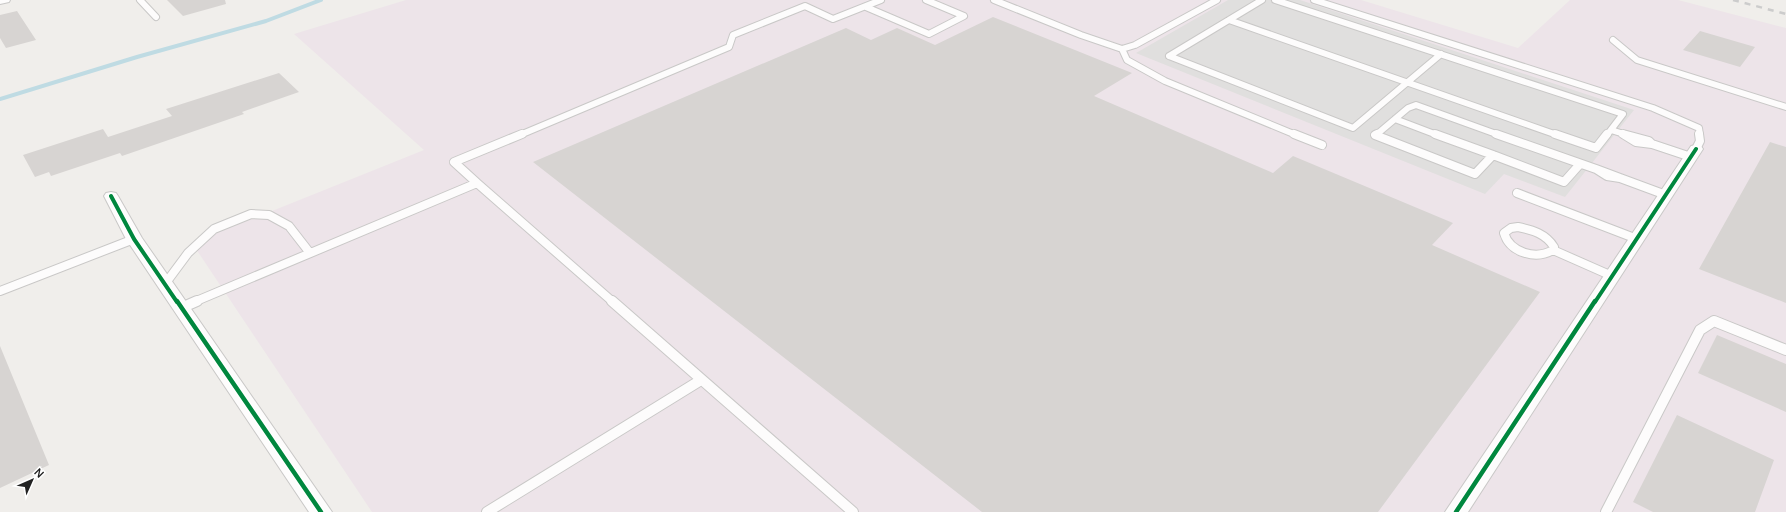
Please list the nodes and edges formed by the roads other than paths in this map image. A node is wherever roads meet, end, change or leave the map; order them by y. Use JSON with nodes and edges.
{"nodes":[{"id":1,"x":6,"y":0,"type":"edge"},
{"id":2,"x":140,"y":0,"type":"edge"},
{"id":3,"x":881,"y":0,"type":"edge"},
{"id":4,"x":926,"y":0,"type":"edge"},
{"id":5,"x":994,"y":0,"type":"edge"},
{"id":6,"x":1216,"y":0,"type":"edge"},
{"id":7,"x":1262,"y":0,"type":"edge"},
{"id":8,"x":1275,"y":0,"type":"edge"},
{"id":9,"x":1314,"y":0,"type":"edge"},
{"id":10,"x":0,"y":1,"type":"edge"},
{"id":11,"x":866,"y":7,"type":"junction"},
{"id":12,"x":156,"y":17,"type":"dead end"},
{"id":13,"x":1229,"y":20,"type":"junction"},
{"id":14,"x":1613,"y":40,"type":"dead end"},
{"id":15,"x":1122,"y":49,"type":"junction"},
{"id":16,"x":1441,"y":54,"type":"junction"},
{"id":17,"x":1406,"y":82,"type":"junction"},
{"id":18,"x":1786,"y":107,"type":"edge"},
{"id":19,"x":1395,"y":118,"type":"junction"},
{"id":20,"x":1610,"y":130,"type":"junction"},
{"id":21,"x":1322,"y":145,"type":"dead end"},
{"id":22,"x":1694,"y":153,"type":"junction"},
{"id":23,"x":1493,"y":155,"type":"junction"},
{"id":24,"x":1580,"y":164,"type":"junction"},
{"id":25,"x":477,"y":182,"type":"junction"},
{"id":26,"x":1517,"y":193,"type":"dead end"},
{"id":27,"x":1666,"y":195,"type":"junction"},
{"id":28,"x":112,"y":196,"type":"dead end"},
{"id":29,"x":134,"y":239,"type":"junction"},
{"id":30,"x":1637,"y":239,"type":"junction"},
{"id":31,"x":1553,"y":250,"type":"junction"},
{"id":32,"x":310,"y":253,"type":"junction"},
{"id":33,"x":1612,"y":276,"type":"junction"},
{"id":34,"x":165,"y":284,"type":"junction"},
{"id":35,"x":0,"y":291,"type":"edge"},
{"id":36,"x":181,"y":308,"type":"junction"},
{"id":37,"x":1786,"y":350,"type":"edge"},
{"id":38,"x":702,"y":380,"type":"junction"},
{"id":39,"x":321,"y":512,"type":"edge"},
{"id":40,"x":488,"y":512,"type":"edge"},
{"id":41,"x":853,"y":512,"type":"edge"},
{"id":42,"x":1456,"y":512,"type":"edge"},
{"id":43,"x":1606,"y":512,"type":"edge"}],
"edges":[{"from":1,"to":10,"type":"street"},
{"from":2,"to":12,"type":"lane"},
{"from":3,"to":11,"type":"lane"},
{"from":4,"to":11,"type":"lane"},
{"from":5,"to":15,"type":"lane"},
{"from":6,"to":15,"type":"lane"},
{"from":7,"to":13,"type":"lane"},
{"from":8,"to":16,"type":"lane"},
{"from":9,"to":22,"type":"lane"},
{"from":11,"to":25,"type":"lane"},
{"from":13,"to":17,"type":"lane"},
{"from":13,"to":17,"type":"lane"},
{"from":14,"to":18,"type":"lane"},
{"from":15,"to":21,"type":"lane"},
{"from":16,"to":17,"type":"lane"},
{"from":16,"to":20,"type":"lane"},
{"from":17,"to":20,"type":"lane"},
{"from":19,"to":23,"type":"lane"},
{"from":19,"to":23,"type":"lane"},
{"from":19,"to":24,"type":"lane"},
{"from":20,"to":22,"type":"lane"},
{"from":22,"to":27,"type":"street"},
{"from":23,"to":24,"type":"lane"},
{"from":24,"to":27,"type":"lane"},
{"from":25,"to":32,"type":"lane"},
{"from":25,"to":38,"type":"lane"},
{"from":26,"to":30,"type":"lane"},
{"from":27,"to":30,"type":"street"},
{"from":28,"to":29,"type":"street"},
{"from":29,"to":34,"type":"street"},
{"from":29,"to":35,"type":"lane"},
{"from":30,"to":33,"type":"street"},
{"from":31,"to":31,"type":"lane"},
{"from":31,"to":33,"type":"lane"},
{"from":32,"to":34,"type":"lane"},
{"from":32,"to":36,"type":"lane"},
{"from":33,"to":42,"type":"street"},
{"from":34,"to":36,"type":"street"},
{"from":36,"to":39,"type":"street"},
{"from":37,"to":43,"type":"lane"},
{"from":38,"to":40,"type":"lane"},
{"from":38,"to":41,"type":"lane"}]}
